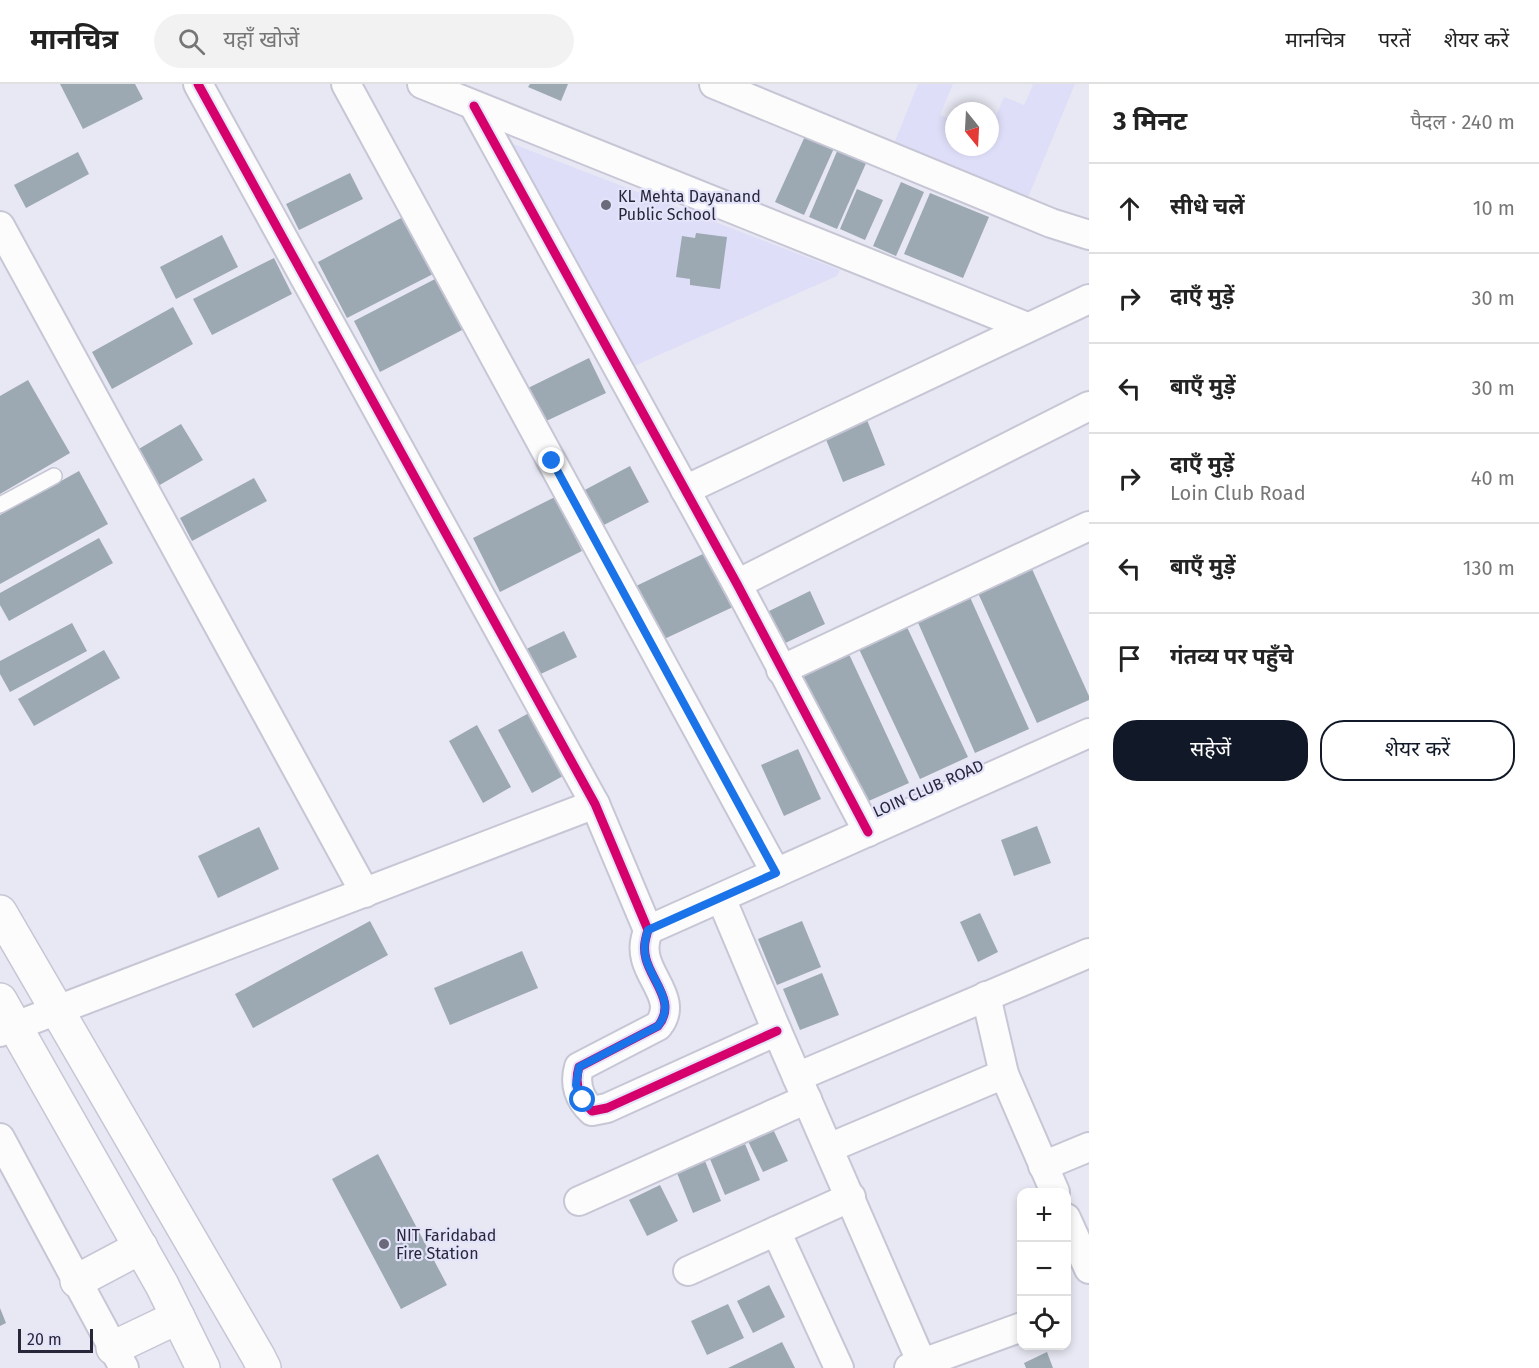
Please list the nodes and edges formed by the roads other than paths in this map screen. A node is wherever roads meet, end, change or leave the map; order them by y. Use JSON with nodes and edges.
{"nodes":[{"id":1,"x":198,"y":84,"type":"edge"},
{"id":2,"x":346,"y":84,"type":"edge"},
{"id":3,"x":422,"y":84,"type":"edge"},
{"id":4,"x":714,"y":84,"type":"edge"},
{"id":5,"x":474,"y":106,"type":"junction"},
{"id":6,"x":0,"y":226,"type":"edge"},
{"id":7,"x":1089,"y":235,"type":"edge"},
{"id":8,"x":1089,"y":299,"type":"edge"},
{"id":9,"x":1027,"y":327,"type":"junction"},
{"id":10,"x":1089,"y":406,"type":"edge"},
{"id":11,"x":54,"y":476,"type":"dead end"},
{"id":12,"x":684,"y":490,"type":"junction"},
{"id":13,"x":0,"y":505,"type":"edge"},
{"id":14,"x":1089,"y":526,"type":"edge"},
{"id":15,"x":737,"y":584,"type":"junction"},
{"id":16,"x":782,"y":670,"type":"junction"},
{"id":17,"x":1089,"y":733,"type":"edge"},
{"id":18,"x":595,"y":804,"type":"junction"},
{"id":19,"x":868,"y":832,"type":"junction"},
{"id":20,"x":776,"y":873,"type":"junction"},
{"id":21,"x":365,"y":893,"type":"junction"},
{"id":22,"x":721,"y":898,"type":"junction"},
{"id":23,"x":0,"y":912,"type":"edge"},
{"id":24,"x":648,"y":930,"type":"junction"},
{"id":25,"x":1089,"y":953,"type":"edge"},
{"id":26,"x":986,"y":996,"type":"junction"},
{"id":27,"x":0,"y":1000,"type":"edge"},
{"id":28,"x":58,"y":1011,"type":"junction"},
{"id":29,"x":8,"y":1030,"type":"edge"},
{"id":30,"x":777,"y":1031,"type":"junction"},
{"id":31,"x":1004,"y":1074,"type":"junction"},
{"id":32,"x":802,"y":1088,"type":"junction"},
{"id":33,"x":0,"y":1138,"type":"edge"},
{"id":34,"x":1089,"y":1147,"type":"edge"},
{"id":35,"x":829,"y":1148,"type":"junction"},
{"id":36,"x":1043,"y":1166,"type":"junction"},
{"id":37,"x":1053,"y":1188,"type":"edge"},
{"id":38,"x":851,"y":1197,"type":"junction"},
{"id":39,"x":579,"y":1202,"type":"dead end"},
{"id":40,"x":1071,"y":1229,"type":"edge"},
{"id":41,"x":776,"y":1231,"type":"junction"},
{"id":42,"x":141,"y":1247,"type":"junction"},
{"id":43,"x":1089,"y":1269,"type":"edge"},
{"id":44,"x":688,"y":1271,"type":"dead end"},
{"id":45,"x":78,"y":1281,"type":"junction"},
{"id":46,"x":178,"y":1317,"type":"junction"},
{"id":47,"x":1017,"y":1329,"type":"edge"},
{"id":48,"x":119,"y":1358,"type":"edge"},
{"id":49,"x":918,"y":1366,"type":"edge"},
{"id":50,"x":203,"y":1368,"type":"edge"},
{"id":51,"x":264,"y":1368,"type":"edge"},
{"id":52,"x":839,"y":1368,"type":"edge"}],
"edges":[{"from":1,"to":18,"type":"street"},
{"from":2,"to":20,"type":"street"},
{"from":3,"to":5,"type":"street"},
{"from":4,"to":7,"type":"street"},
{"from":5,"to":9,"type":"street"},
{"from":5,"to":12,"type":"street"},
{"from":6,"to":21,"type":"street"},
{"from":8,"to":9,"type":"street"},
{"from":9,"to":12,"type":"street"},
{"from":10,"to":15,"type":"street"},
{"from":11,"to":13,"type":"lane"},
{"from":12,"to":15,"type":"street"},
{"from":14,"to":16,"type":"street"},
{"from":15,"to":16,"type":"street"},
{"from":16,"to":19,"type":"street"},
{"from":17,"to":19,"type":"street","name":"LOIN CLUB ROAD"},
{"from":18,"to":21,"type":"street"},
{"from":18,"to":24,"type":"street"},
{"from":19,"to":20,"type":"street","name":"LOIN CLUB ROAD"},
{"from":20,"to":22,"type":"street","name":"LOIN CLUB ROAD"},
{"from":21,"to":28,"type":"street"},
{"from":22,"to":24,"type":"street","name":"LOIN CLUB ROAD"},
{"from":22,"to":30,"type":"street"},
{"from":23,"to":28,"type":"street"},
{"from":24,"to":30,"type":"street"},
{"from":25,"to":26,"type":"street"},
{"from":26,"to":31,"type":"street"},
{"from":26,"to":32,"type":"street"},
{"from":27,"to":29,"type":"street"},
{"from":28,"to":29,"type":"street"},
{"from":28,"to":51,"type":"street"},
{"from":29,"to":42,"type":"street"},
{"from":30,"to":32,"type":"street"},
{"from":31,"to":35,"type":"street"},
{"from":31,"to":36,"type":"street"},
{"from":32,"to":35,"type":"street"},
{"from":32,"to":39,"type":"street"},
{"from":33,"to":45,"type":"street"},
{"from":34,"to":36,"type":"street"},
{"from":35,"to":38,"type":"street"},
{"from":36,"to":37,"type":"street"},
{"from":38,"to":41,"type":"street"},
{"from":38,"to":49,"type":"street"},
{"from":40,"to":43,"type":"street"},
{"from":41,"to":44,"type":"street"},
{"from":41,"to":52,"type":"street"},
{"from":42,"to":45,"type":"street"},
{"from":42,"to":46,"type":"street"},
{"from":45,"to":48,"type":"street"},
{"from":46,"to":48,"type":"street"},
{"from":46,"to":50,"type":"street"},
{"from":47,"to":49,"type":"street"}]}
